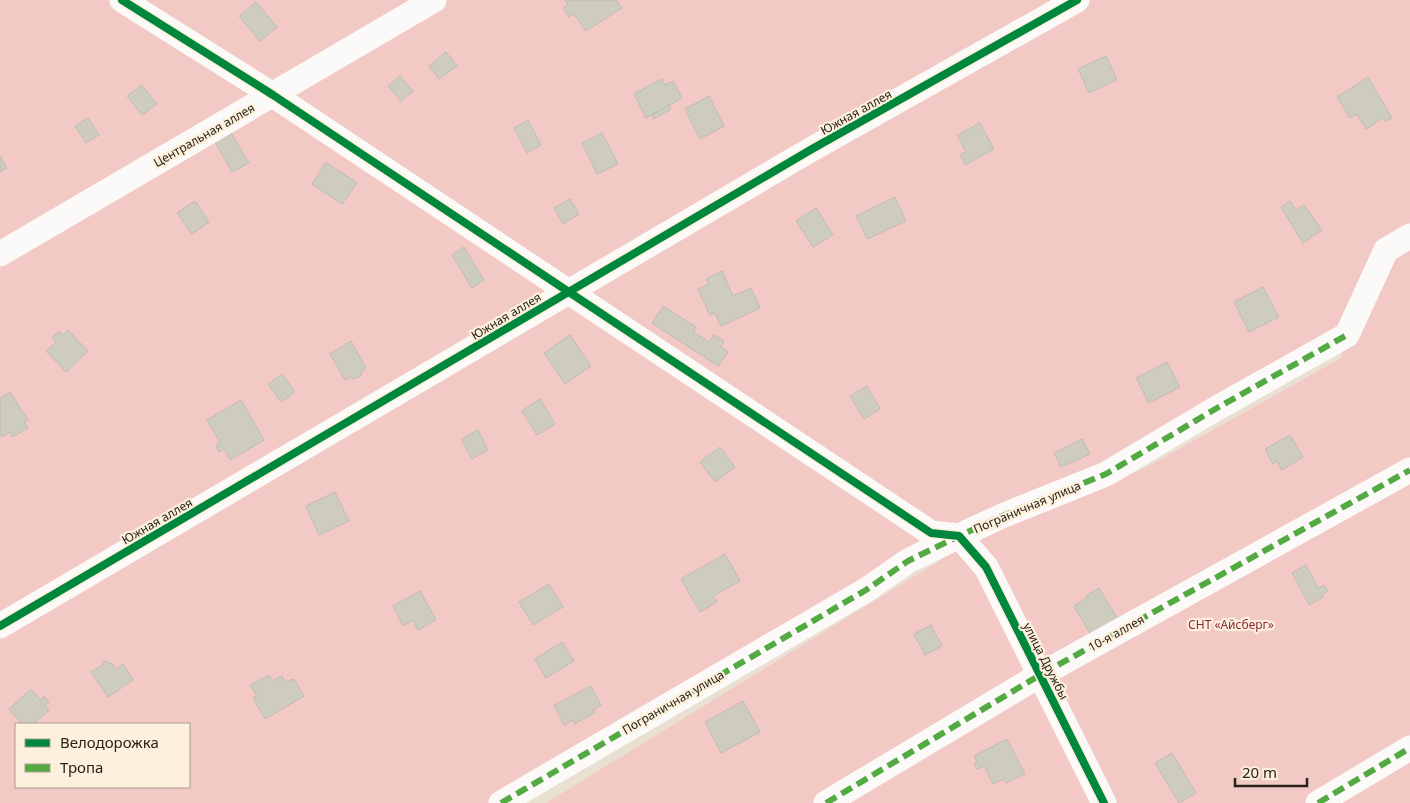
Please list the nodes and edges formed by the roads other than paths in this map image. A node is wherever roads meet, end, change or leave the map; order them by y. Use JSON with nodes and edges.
{"nodes":[{"id":1,"x":122,"y":0,"type":"edge"},
{"id":2,"x":434,"y":0,"type":"edge"},
{"id":3,"x":1077,"y":0,"type":"edge"},
{"id":4,"x":273,"y":95,"type":"junction"},
{"id":5,"x":1410,"y":236,"type":"edge"},
{"id":6,"x":0,"y":254,"type":"edge"},
{"id":7,"x":569,"y":292,"type":"junction"},
{"id":8,"x":1410,"y":470,"type":"edge"},
{"id":9,"x":959,"y":536,"type":"junction"},
{"id":10,"x":0,"y":626,"type":"edge"},
{"id":11,"x":1040,"y":675,"type":"junction"},
{"id":12,"x":1410,"y":748,"type":"edge"},
{"id":13,"x":501,"y":803,"type":"edge"},
{"id":14,"x":826,"y":803,"type":"edge"},
{"id":15,"x":1104,"y":803,"type":"edge"},
{"id":16,"x":1318,"y":803,"type":"edge"}],
"edges":[{"from":1,"to":4,"type":"street"},
{"from":2,"to":4,"type":"street","name":"Центральная аллея"},
{"from":3,"to":7,"type":"street","name":"Южная аллея"},
{"from":4,"to":6,"type":"street","name":"Центральная аллея"},
{"from":4,"to":7,"type":"street"},
{"from":5,"to":9,"type":"street","name":"Пограничная улица"},
{"from":7,"to":9,"type":"street"},
{"from":7,"to":10,"type":"street","name":"Южная аллея"},
{"from":8,"to":11,"type":"street","name":"10-я аллея"},
{"from":9,"to":11,"type":"street","name":"улица Дружбы"},
{"from":9,"to":13,"type":"street","name":"Пограничная улица"},
{"from":11,"to":14,"type":"street","name":"10-я аллея"},
{"from":11,"to":15,"type":"street","name":"улица Дружбы"},
{"from":12,"to":16,"type":"street"}]}
